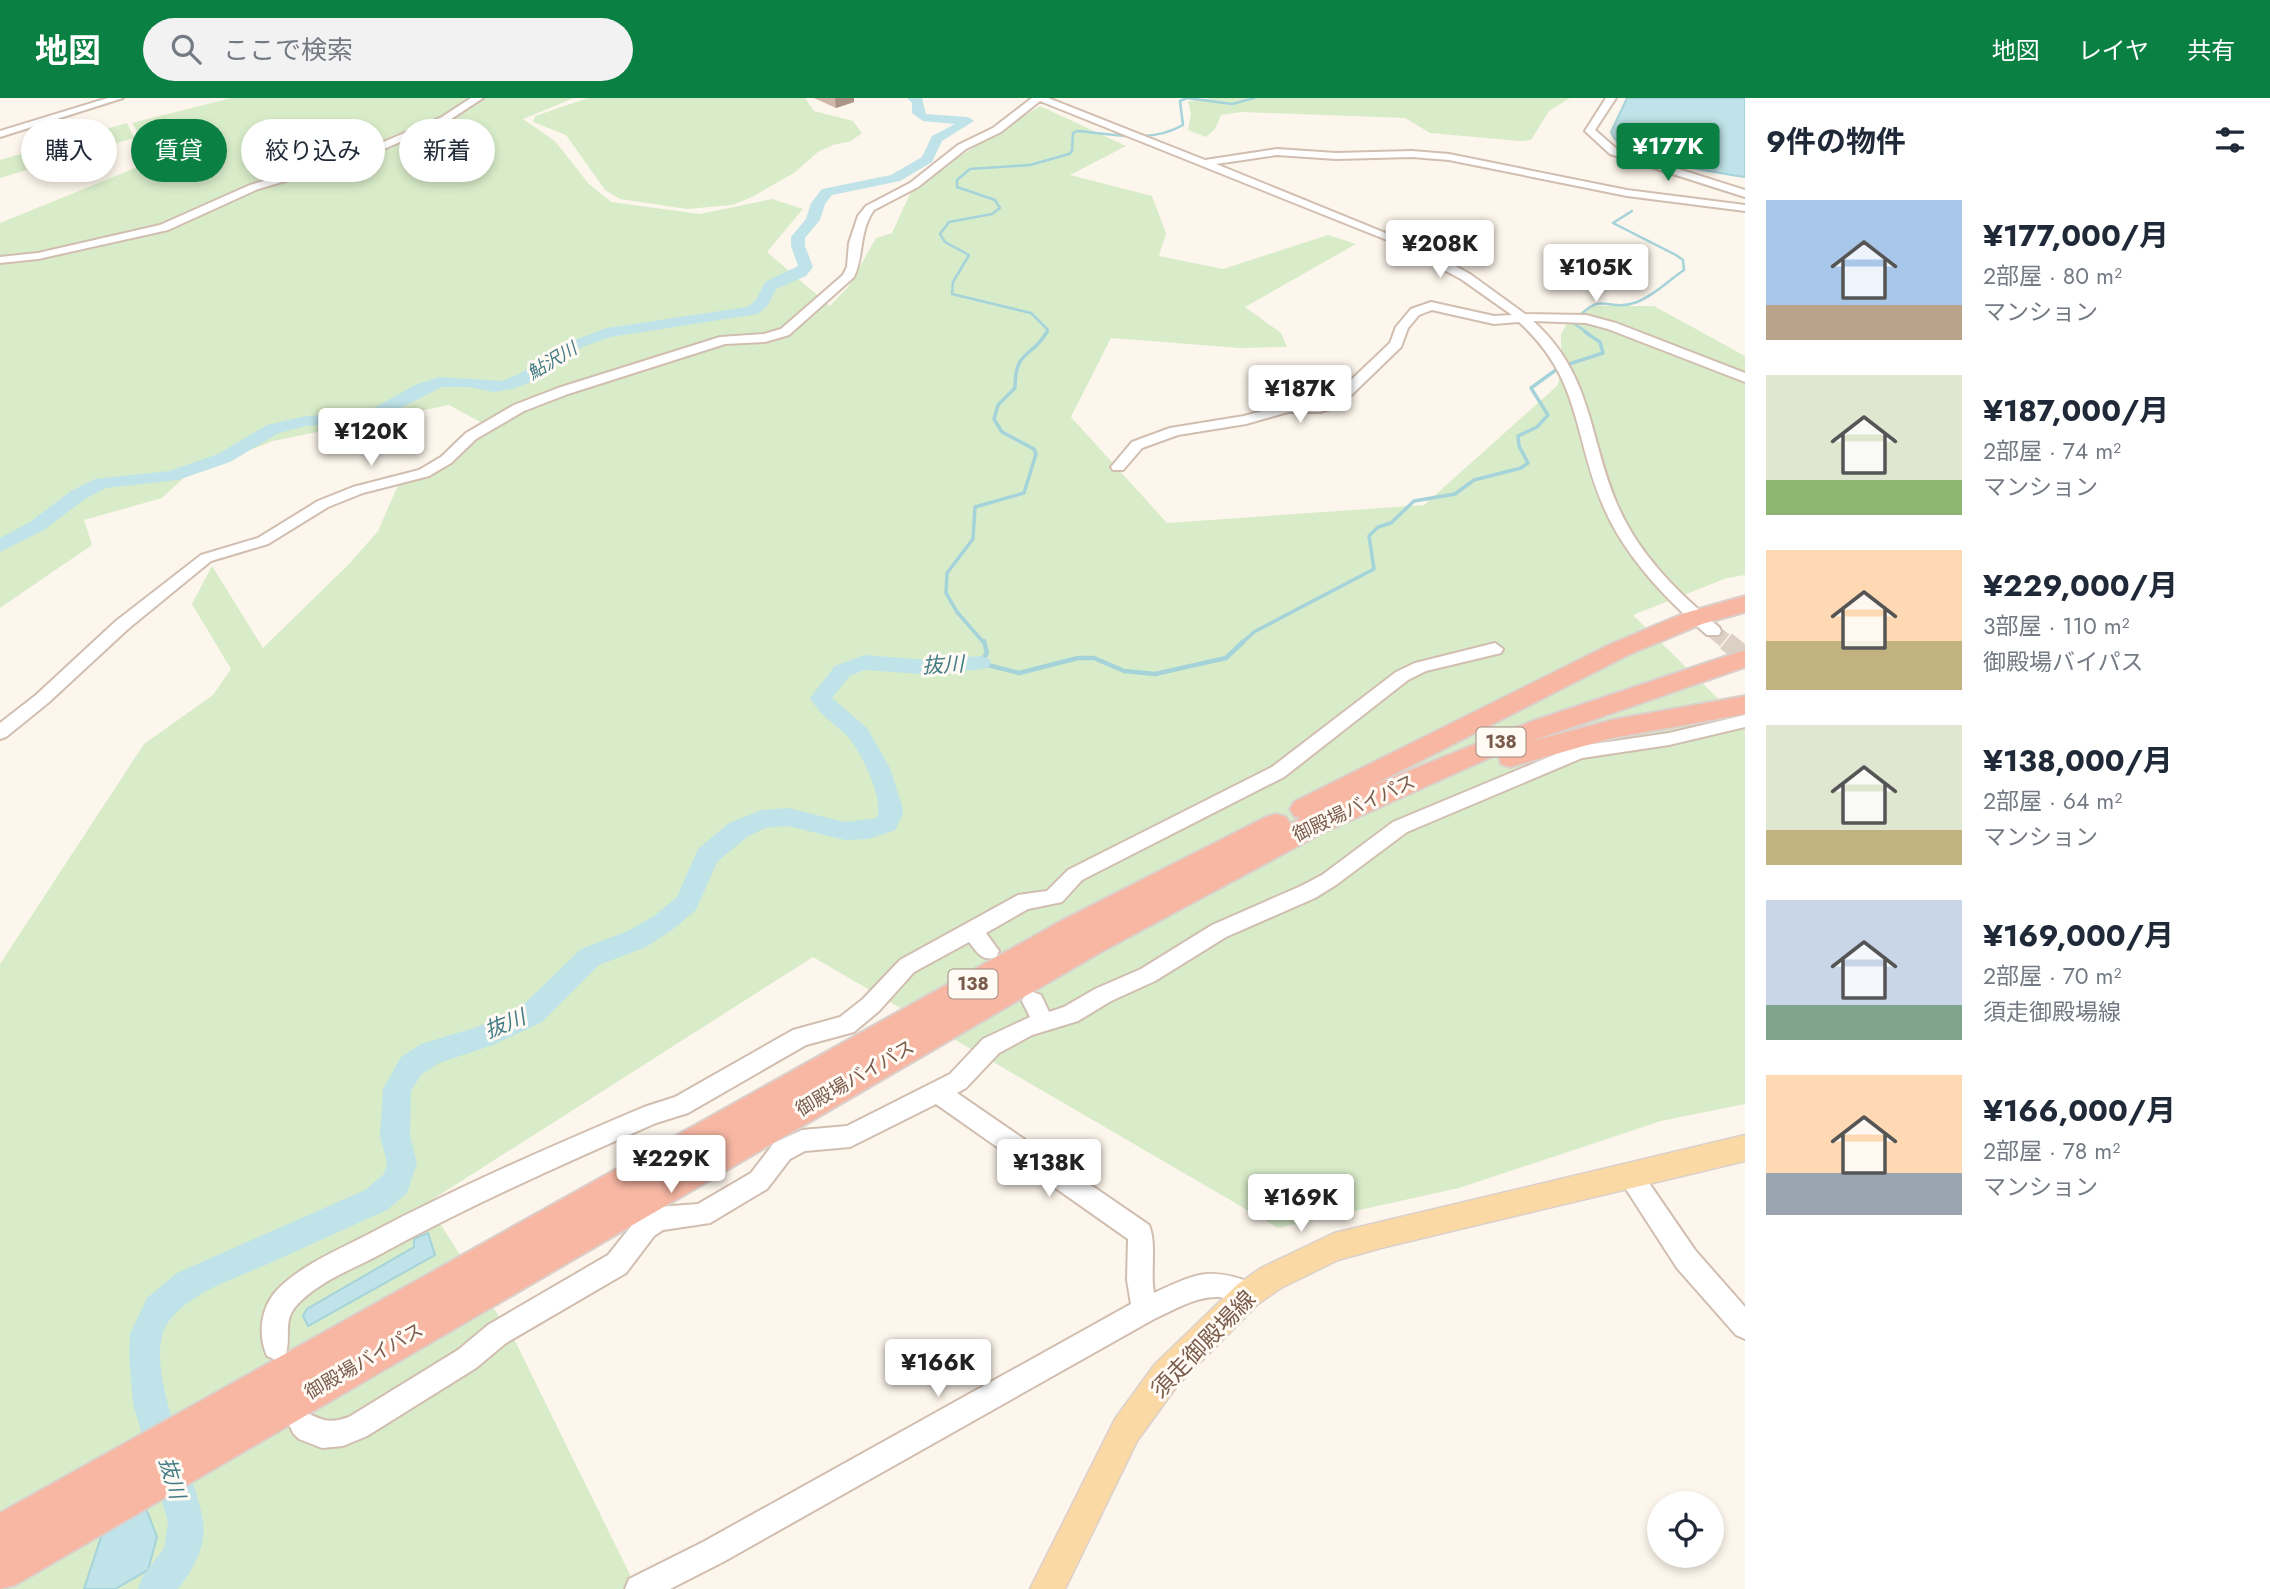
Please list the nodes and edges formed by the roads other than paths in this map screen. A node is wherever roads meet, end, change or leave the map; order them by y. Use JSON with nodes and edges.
{"nodes":[{"id":1,"x":118,"y":98,"type":"edge"},
{"id":2,"x":478,"y":98,"type":"edge"},
{"id":3,"x":1039,"y":98,"type":"edge"},
{"id":4,"x":1611,"y":98,"type":"edge"},
{"id":5,"x":0,"y":134,"type":"edge"},
{"id":6,"x":1203,"y":163,"type":"junction"},
{"id":7,"x":1650,"y":163,"type":"junction"},
{"id":8,"x":1745,"y":182,"type":"edge"},
{"id":9,"x":1745,"y":194,"type":"edge"},
{"id":10,"x":1745,"y":208,"type":"edge"},
{"id":11,"x":0,"y":260,"type":"edge"},
{"id":12,"x":1523,"y":319,"type":"junction"},
{"id":13,"x":1745,"y":378,"type":"edge"},
{"id":14,"x":1118,"y":467,"type":"dead end"},
{"id":15,"x":1745,"y":604,"type":"edge"},
{"id":16,"x":1705,"y":624,"type":"junction"},
{"id":17,"x":1745,"y":643,"type":"edge"},
{"id":18,"x":1495,"y":649,"type":"dead end"},
{"id":19,"x":1745,"y":658,"type":"edge"},
{"id":20,"x":1745,"y":705,"type":"edge"},
{"id":21,"x":1745,"y":721,"type":"edge"},
{"id":22,"x":0,"y":733,"type":"edge"},
{"id":23,"x":1288,"y":818,"type":"junction"},
{"id":24,"x":1266,"y":850,"type":"junction"},
{"id":25,"x":972,"y":931,"type":"junction"},
{"id":26,"x":989,"y":951,"type":"dead end"},
{"id":27,"x":937,"y":1092,"type":"junction"},
{"id":28,"x":1745,"y":1147,"type":"edge"},
{"id":29,"x":1630,"y":1175,"type":"junction"},
{"id":30,"x":1248,"y":1294,"type":"junction"},
{"id":31,"x":1145,"y":1310,"type":"junction"},
{"id":32,"x":1745,"y":1326,"type":"edge"},
{"id":33,"x":276,"y":1347,"type":"dead end"},
{"id":34,"x":242,"y":1415,"type":"junction"},
{"id":35,"x":302,"y":1424,"type":"dead end"},
{"id":36,"x":50,"y":1524,"type":"junction"},
{"id":37,"x":0,"y":1536,"type":"edge"},
{"id":38,"x":0,"y":1570,"type":"edge"},
{"id":39,"x":639,"y":1589,"type":"edge"},
{"id":40,"x":1047,"y":1589,"type":"edge"}],
"edges":[{"from":1,"to":5,"type":"street"},
{"from":2,"to":11,"type":"street"},
{"from":3,"to":6,"type":"street"},
{"from":3,"to":22,"type":"street"},
{"from":4,"to":7,"type":"street"},
{"from":6,"to":10,"type":"street"},
{"from":6,"to":12,"type":"street"},
{"from":7,"to":8,"type":"street"},
{"from":7,"to":9,"type":"street"},
{"from":12,"to":13,"type":"street"},
{"from":12,"to":14,"type":"street"},
{"from":12,"to":16,"type":"street"},
{"from":15,"to":16,"type":"highway"},
{"from":16,"to":23,"type":"highway"},
{"from":17,"to":23,"type":"highway","name":"御殿場バイパス","number":"138"},
{"from":18,"to":25,"type":"street"},
{"from":19,"to":24,"type":"highway","name":"御殿場バイパス","number":"138"},
{"from":20,"to":24,"type":"highway"},
{"from":21,"to":27,"type":"street"},
{"from":23,"to":34,"type":"highway","name":"御殿場バイパス","number":"138"},
{"from":24,"to":34,"type":"highway","name":"御殿場バイパス","number":"138"},
{"from":25,"to":26,"type":"street"},
{"from":25,"to":33,"type":"street"},
{"from":27,"to":31,"type":"street"},
{"from":27,"to":35,"type":"street"},
{"from":28,"to":29,"type":"main road","name":"須走御殿場線"},
{"from":29,"to":30,"type":"main road","name":"須走御殿場線"},
{"from":29,"to":32,"type":"street"},
{"from":30,"to":31,"type":"street"},
{"from":30,"to":40,"type":"main road","name":"須走御殿場線"},
{"from":31,"to":39,"type":"street"},
{"from":34,"to":36,"type":"highway","name":"御殿場バイパス","number":"138"},
{"from":36,"to":37,"type":"highway","name":"御殿場バイパス","number":"138"},
{"from":36,"to":38,"type":"highway","name":"御殿場バイパス","number":"138"}]}
